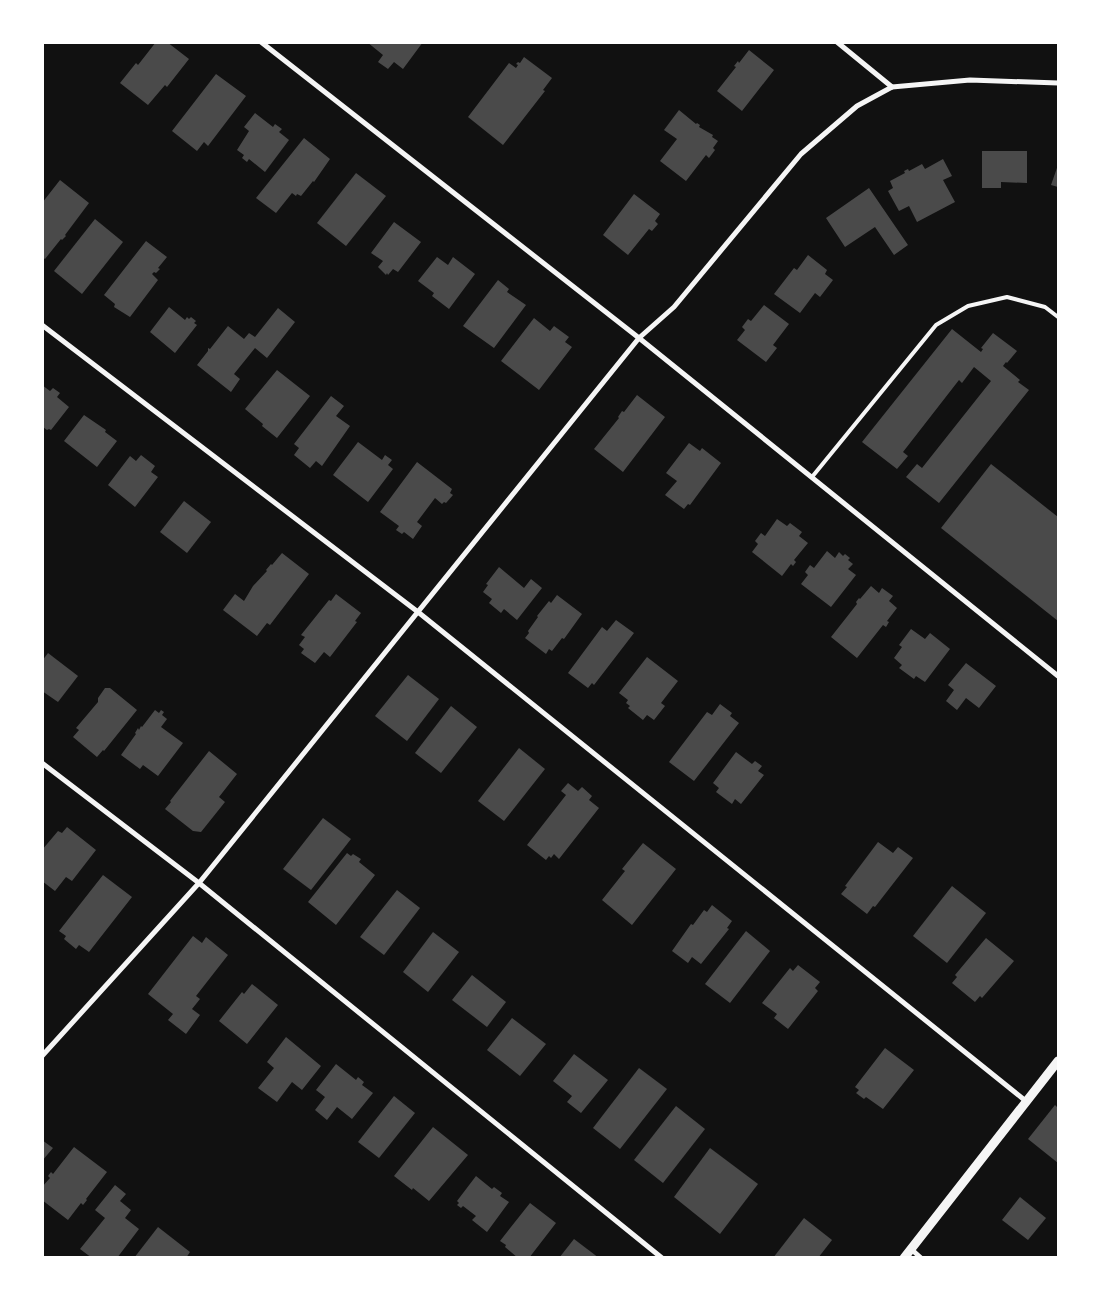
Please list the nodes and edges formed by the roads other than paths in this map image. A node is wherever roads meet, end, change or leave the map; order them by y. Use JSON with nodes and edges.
{"nodes":[{"id":1,"x":261,"y":42,"type":"edge"},
{"id":2,"x":837,"y":42,"type":"edge"},
{"id":3,"x":1058,"y":83,"type":"edge"},
{"id":4,"x":892,"y":87,"type":"junction"},
{"id":5,"x":1058,"y":317,"type":"edge"},
{"id":6,"x":42,"y":325,"type":"edge"},
{"id":7,"x":639,"y":338,"type":"junction"},
{"id":8,"x":812,"y":477,"type":"junction"},
{"id":9,"x":418,"y":612,"type":"junction"},
{"id":10,"x":1058,"y":676,"type":"edge"},
{"id":11,"x":42,"y":763,"type":"edge"},
{"id":12,"x":199,"y":883,"type":"junction"},
{"id":13,"x":42,"y":1056,"type":"edge"},
{"id":14,"x":1058,"y":1061,"type":"edge"},
{"id":15,"x":1028,"y":1102,"type":"junction"},
{"id":16,"x":911,"y":1249,"type":"junction"},
{"id":17,"x":662,"y":1258,"type":"edge"},
{"id":18,"x":904,"y":1258,"type":"edge"},
{"id":19,"x":921,"y":1258,"type":"edge"}],
"edges":[{"from":1,"to":7,"type":"street"},
{"from":2,"to":4,"type":"street"},
{"from":3,"to":4,"type":"street"},
{"from":4,"to":7,"type":"street"},
{"from":5,"to":8,"type":"lane"},
{"from":6,"to":9,"type":"street"},
{"from":7,"to":8,"type":"street"},
{"from":7,"to":9,"type":"street"},
{"from":8,"to":10,"type":"street"},
{"from":9,"to":12,"type":"street"},
{"from":9,"to":15,"type":"street"},
{"from":11,"to":12,"type":"street"},
{"from":12,"to":13,"type":"street"},
{"from":12,"to":17,"type":"street"},
{"from":14,"to":15,"type":"street"},
{"from":15,"to":16,"type":"street"},
{"from":16,"to":18,"type":"street"},
{"from":16,"to":19,"type":"street"}]}
